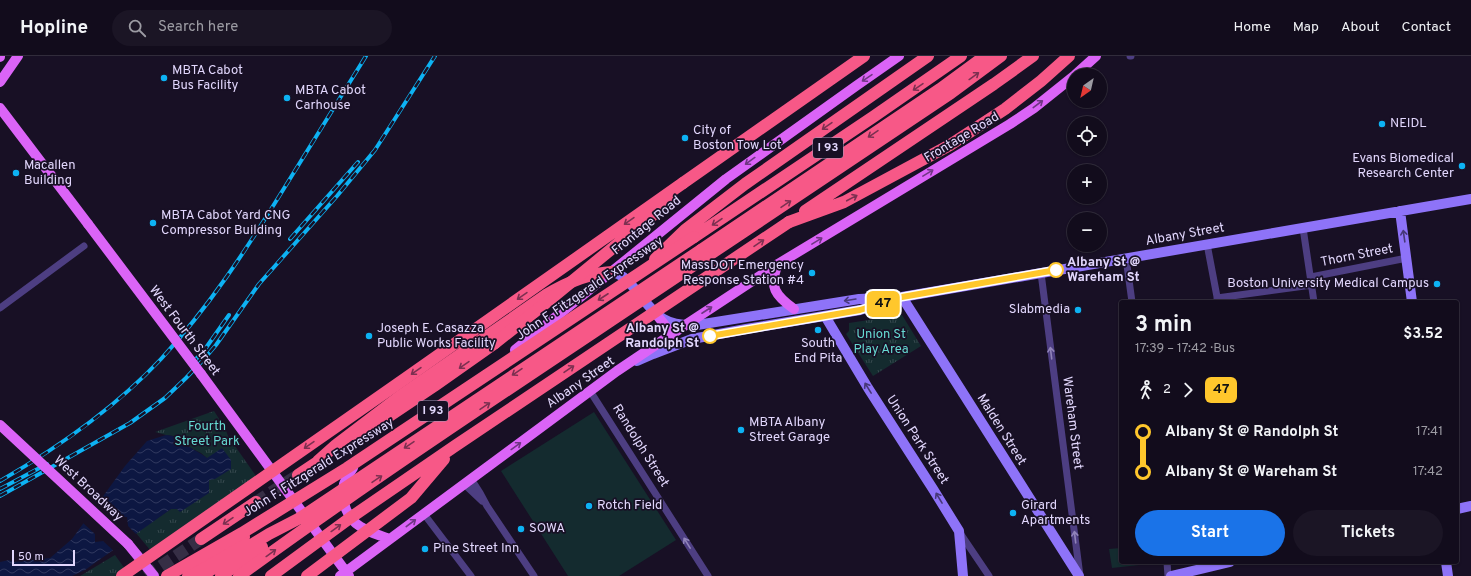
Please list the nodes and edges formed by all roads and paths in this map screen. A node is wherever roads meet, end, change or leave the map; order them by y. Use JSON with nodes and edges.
{"nodes":[{"id":1,"x":18,"y":56,"type":"edge"},
{"id":2,"x":864,"y":56,"type":"edge"},
{"id":3,"x":899,"y":56,"type":"edge"},
{"id":4,"x":928,"y":56,"type":"edge"},
{"id":5,"x":961,"y":56,"type":"edge"},
{"id":6,"x":985,"y":56,"type":"edge"},
{"id":7,"x":1001,"y":56,"type":"edge"},
{"id":8,"x":1033,"y":56,"type":"edge"},
{"id":9,"x":1069,"y":56,"type":"edge"},
{"id":10,"x":1096,"y":56,"type":"edge"},
{"id":11,"x":1082,"y":68,"type":"edge"},
{"id":12,"x":1067,"y":81,"type":"edge"},
{"id":13,"x":0,"y":82,"type":"edge"},
{"id":14,"x":0,"y":108,"type":"edge"},
{"id":15,"x":684,"y":182,"type":"junction"},
{"id":16,"x":1471,"y":199,"type":"edge"},
{"id":17,"x":1400,"y":211,"type":"junction"},
{"id":18,"x":789,"y":222,"type":"junction"},
{"id":19,"x":1303,"y":228,"type":"junction"},
{"id":20,"x":689,"y":234,"type":"junction"},
{"id":21,"x":1207,"y":244,"type":"junction"},
{"id":22,"x":84,"y":246,"type":"dead end"},
{"id":23,"x":704,"y":253,"type":"junction"},
{"id":24,"x":1126,"y":258,"type":"junction"},
{"id":25,"x":1407,"y":258,"type":"junction"},
{"id":26,"x":778,"y":264,"type":"junction"},
{"id":27,"x":612,"y":272,"type":"junction"},
{"id":28,"x":1041,"y":273,"type":"junction"},
{"id":29,"x":1311,"y":277,"type":"junction"},
{"id":30,"x":1312,"y":285,"type":"junction"},
{"id":31,"x":902,"y":297,"type":"junction"},
{"id":32,"x":1132,"y":300,"type":"edge"},
{"id":33,"x":1218,"y":300,"type":"edge"},
{"id":34,"x":1314,"y":300,"type":"edge"},
{"id":35,"x":1412,"y":300,"type":"edge"},
{"id":36,"x":0,"y":308,"type":"edge"},
{"id":37,"x":794,"y":309,"type":"junction"},
{"id":38,"x":656,"y":314,"type":"junction"},
{"id":39,"x":825,"y":316,"type":"junction"},
{"id":40,"x":684,"y":326,"type":"junction"},
{"id":41,"x":672,"y":334,"type":"junction"},
{"id":42,"x":617,"y":371,"type":"junction"},
{"id":43,"x":590,"y":391,"type":"junction"},
{"id":44,"x":0,"y":425,"type":"edge"},
{"id":45,"x":455,"y":446,"type":"junction"},
{"id":46,"x":318,"y":461,"type":"junction"},
{"id":47,"x":353,"y":468,"type":"junction"},
{"id":48,"x":298,"y":475,"type":"tunnel mouth"},
{"id":49,"x":468,"y":481,"type":"junction"},
{"id":50,"x":256,"y":502,"type":"tunnel mouth"},
{"id":51,"x":296,"y":503,"type":"junction"},
{"id":52,"x":1471,"y":506,"type":"edge"},
{"id":53,"x":1459,"y":509,"type":"edge"},
{"id":54,"x":424,"y":514,"type":"junction"},
{"id":55,"x":300,"y":518,"type":"junction"},
{"id":56,"x":959,"y":531,"type":"junction"},
{"id":57,"x":245,"y":537,"type":"junction"},
{"id":58,"x":201,"y":539,"type":"tunnel mouth"},
{"id":59,"x":389,"y":539,"type":"junction"},
{"id":60,"x":1167,"y":564,"type":"edge"},
{"id":61,"x":1221,"y":564,"type":"edge"},
{"id":62,"x":1446,"y":564,"type":"edge"},
{"id":63,"x":345,"y":574,"type":"edge"},
{"id":64,"x":122,"y":576,"type":"edge"},
{"id":65,"x":154,"y":576,"type":"edge"},
{"id":66,"x":167,"y":576,"type":"edge"},
{"id":67,"x":174,"y":576,"type":"edge"},
{"id":68,"x":188,"y":576,"type":"edge"},
{"id":69,"x":201,"y":576,"type":"edge"},
{"id":70,"x":221,"y":576,"type":"edge"},
{"id":71,"x":239,"y":576,"type":"edge"},
{"id":72,"x":271,"y":576,"type":"edge"},
{"id":73,"x":307,"y":576,"type":"edge"},
{"id":74,"x":471,"y":576,"type":"edge"},
{"id":75,"x":534,"y":576,"type":"edge"},
{"id":76,"x":708,"y":576,"type":"edge"},
{"id":77,"x":964,"y":576,"type":"edge"},
{"id":78,"x":989,"y":576,"type":"edge"},
{"id":79,"x":1079,"y":576,"type":"edge"},
{"id":80,"x":1170,"y":576,"type":"edge"},
{"id":81,"x":1448,"y":576,"type":"edge"}],
"edges":[{"from":1,"to":13,"type":"main road"},
{"from":2,"to":15,"type":"highway"},
{"from":3,"to":27,"type":"main road","name":"Frontage Road","one_way":true},
{"from":4,"to":20,"type":"highway","one_way":true},
{"from":5,"to":20,"type":"highway","name":"John F. Fitzgerald Expressway","number":"I 93","one_way":true},
{"from":6,"to":23,"type":"highway","one_way":true},
{"from":23,"to":7,"type":"highway","one_way":true},
{"from":8,"to":18,"type":"highway"},
{"from":18,"to":9,"type":"highway","one_way":true},
{"from":10,"to":11,"type":"main road","name":"Frontage Road"},
{"from":26,"to":12,"type":"main road","name":"Frontage Road","one_way":true},
{"from":14,"to":51,"type":"main road","name":"West Fourth Street","bridge":true},
{"from":15,"to":46,"type":"highway","one_way":true,"bridge":true},
{"from":15,"to":64,"type":"highway","one_way":true,"bridge":true},
{"from":16,"to":17,"type":"main road","name":"Albany Street"},
{"from":17,"to":19,"type":"main road","name":"Albany Street"},
{"from":25,"to":17,"type":"main road","one_way":true},
{"from":45,"to":18,"type":"highway","one_way":true,"bridge":true},
{"from":19,"to":21,"type":"main road","name":"Albany Street"},
{"from":19,"to":29,"type":"street"},
{"from":20,"to":51,"type":"highway","name":"John F. Fitzgerald Expressway","number":"I 93","one_way":true,"bridge":true},
{"from":21,"to":24,"type":"main road","name":"Albany Street"},
{"from":21,"to":33,"type":"street"},
{"from":22,"to":36,"type":"street"},
{"from":23,"to":55,"type":"highway","one_way":true,"bridge":true},
{"from":71,"to":23,"type":"highway","one_way":true,"bridge":true},
{"from":24,"to":28,"type":"main road","name":"Albany Street"},
{"from":24,"to":32,"type":"street"},
{"from":25,"to":29,"type":"street","name":"Thorn Street"},
{"from":25,"to":35,"type":"main road"},
{"from":26,"to":37,"type":"main road"},
{"from":40,"to":26,"type":"main road","name":"Frontage Road","one_way":true},
{"from":27,"to":38,"type":"main road","name":"Albany Street"},
{"from":27,"to":46,"type":"highway"},
{"from":27,"to":47,"type":"main road","name":"Frontage Road"},
{"from":28,"to":31,"type":"main road","name":"Albany Street"},
{"from":79,"to":28,"type":"street","name":"Wareham Street","one_way":true},
{"from":29,"to":30,"type":"street"},
{"from":30,"to":33,"type":"street","name":"Thorn Street"},
{"from":30,"to":34,"type":"street"},
{"from":31,"to":37,"type":"main road","name":"Albany Street","one_way":true},
{"from":31,"to":39,"type":"main road","name":"Albany Street"},
{"from":31,"to":79,"type":"main road","name":"Malden Street"},
{"from":37,"to":40,"type":"main road","name":"Albany Street"},
{"from":38,"to":40,"type":"main road","name":"Albany Street"},
{"from":38,"to":41,"type":"main road"},
{"from":39,"to":42,"type":"main road","name":"Albany Street"},
{"from":56,"to":39,"type":"main road","name":"Union Park Street","one_way":true},
{"from":40,"to":41,"type":"main road","name":"Frontage Road"},
{"from":41,"to":42,"type":"main road","name":"Frontage Road"},
{"from":42,"to":43,"type":"main road","name":"Albany Street"},
{"from":49,"to":43,"type":"main road","name":"Albany Street","one_way":true},
{"from":76,"to":43,"type":"street","name":"Randolph Street","one_way":true},
{"from":44,"to":65,"type":"main road","name":"West Broadway","bridge":true},
{"from":72,"to":45,"type":"highway","one_way":true,"bridge":true},
{"from":45,"to":73,"type":"highway","bridge":true},
{"from":46,"to":48,"type":"highway"},
{"from":47,"to":51,"type":"main road","name":"Frontage Road"},
{"from":47,"to":59,"type":"main road"},
{"from":49,"to":54,"type":"main road","name":"Albany Street"},
{"from":49,"to":75,"type":"street"},
{"from":50,"to":58,"type":"highway","one_way":true},
{"from":51,"to":57,"type":"main road","name":"Frontage Road"},
{"from":51,"to":63,"type":"main road","name":"West Fourth Street"},
{"from":51,"to":66,"type":"highway","name":"John F. Fitzgerald Expressway","number":"I 93","bridge":true},
{"from":52,"to":53,"type":"main road"},
{"from":59,"to":54,"type":"main road","name":"Albany Street","one_way":true},
{"from":54,"to":74,"type":"street"},
{"from":55,"to":69,"type":"highway"},
{"from":55,"to":70,"type":"highway"},
{"from":56,"to":77,"type":"main road"},
{"from":56,"to":78,"type":"street","name":"Union Park Street"},
{"from":57,"to":67,"type":"main road","name":"Frontage Road"},
{"from":57,"to":68,"type":"highway"},
{"from":59,"to":63,"type":"main road","name":"Albany Street"},
{"from":60,"to":80,"type":"street"},
{"from":61,"to":80,"type":"main road"},
{"from":62,"to":81,"type":"main road"}]}
